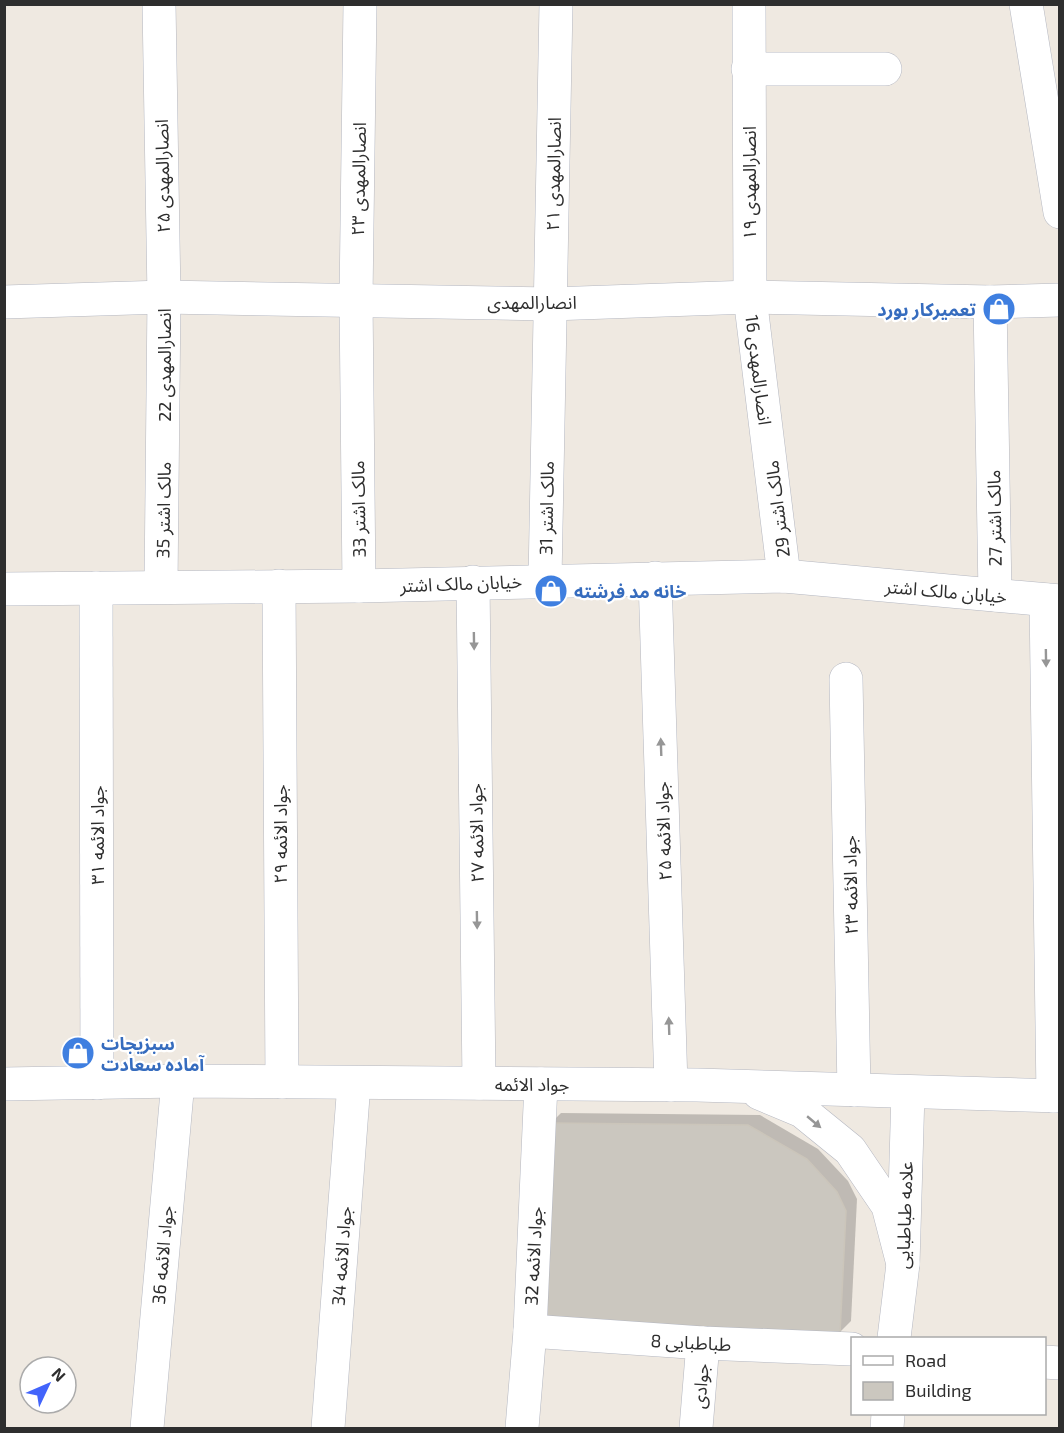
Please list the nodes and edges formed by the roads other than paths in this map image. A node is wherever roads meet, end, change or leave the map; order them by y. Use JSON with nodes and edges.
{"nodes":[{"id":1,"x":159,"y":4,"type":"edge"},
{"id":2,"x":360,"y":4,"type":"edge"},
{"id":3,"x":556,"y":4,"type":"edge"},
{"id":4,"x":749,"y":4,"type":"edge"},
{"id":5,"x":1026,"y":4,"type":"edge"},
{"id":6,"x":748,"y":69,"type":"junction"},
{"id":7,"x":885,"y":69,"type":"dead end"},
{"id":8,"x":1059,"y":212,"type":"edge"},
{"id":9,"x":164,"y":297,"type":"junction"},
{"id":10,"x":750,"y":297,"type":"junction"},
{"id":11,"x":356,"y":299,"type":"junction"},
{"id":12,"x":1059,"y":300,"type":"edge"},
{"id":13,"x":4,"y":302,"type":"edge"},
{"id":14,"x":990,"y":302,"type":"junction"},
{"id":15,"x":551,"y":304,"type":"junction"},
{"id":16,"x":357,"y":431,"type":"joint"},
{"id":17,"x":164,"y":433,"type":"joint"},
{"id":18,"x":548,"y":435,"type":"joint"},
{"id":19,"x":769,"y":443,"type":"joint"},
{"id":20,"x":784,"y":576,"type":"junction"},
{"id":21,"x":655,"y":578,"type":"junction"},
{"id":22,"x":544,"y":580,"type":"junction"},
{"id":23,"x":473,"y":582,"type":"junction"},
{"id":24,"x":161,"y":586,"type":"junction"},
{"id":25,"x":279,"y":586,"type":"junction"},
{"id":26,"x":359,"y":586,"type":"junction"},
{"id":27,"x":96,"y":588,"type":"junction"},
{"id":28,"x":4,"y":589,"type":"edge"},
{"id":29,"x":995,"y":595,"type":"junction"},
{"id":30,"x":1052,"y":600,"type":"edge"},
{"id":31,"x":846,"y":679,"type":"dead end"},
{"id":32,"x":1054,"y":751,"type":"edge"},
{"id":33,"x":178,"y":1081,"type":"junction"},
{"id":34,"x":282,"y":1082,"type":"junction"},
{"id":35,"x":97,"y":1083,"type":"junction"},
{"id":36,"x":354,"y":1083,"type":"junction"},
{"id":37,"x":479,"y":1083,"type":"junction"},
{"id":38,"x":4,"y":1084,"type":"edge"},
{"id":39,"x":541,"y":1084,"type":"junction"},
{"id":40,"x":671,"y":1085,"type":"junction"},
{"id":41,"x":744,"y":1086,"type":"junction"},
{"id":42,"x":854,"y":1090,"type":"junction"},
{"id":43,"x":908,"y":1092,"type":"junction"},
{"id":44,"x":1056,"y":1096,"type":"edge"},
{"id":45,"x":903,"y":1264,"type":"junction"},
{"id":46,"x":530,"y":1331,"type":"junction"},
{"id":47,"x":894,"y":1337,"type":"edge"},
{"id":48,"x":703,"y":1343,"type":"junction"},
{"id":49,"x":851,"y":1349,"type":"edge"},
{"id":50,"x":147,"y":1428,"type":"edge"},
{"id":51,"x":328,"y":1428,"type":"edge"},
{"id":52,"x":522,"y":1428,"type":"edge"},
{"id":53,"x":696,"y":1428,"type":"edge"}],
"edges":[{"from":1,"to":9,"type":"street","name":"انصارالمهدی ۲۵"},
{"from":2,"to":11,"type":"street","name":"انصارالمهدی ۲۳"},
{"from":3,"to":15,"type":"street","name":"انصارالمهدی ۲۱"},
{"from":4,"to":6,"type":"street","name":"انصارالمهدی ۱۹"},
{"from":5,"to":8,"type":"street"},
{"from":6,"to":7,"type":"street"},
{"from":6,"to":10,"type":"street","name":"انصارالمهدی ۱۹"},
{"from":9,"to":11,"type":"street","name":"انصارالمهدی"},
{"from":9,"to":13,"type":"street","name":"انصارالمهدی"},
{"from":9,"to":17,"type":"street","name":"انصارالمهدی 22"},
{"from":10,"to":14,"type":"street","name":"انصارالمهدی"},
{"from":10,"to":15,"type":"street","name":"انصارالمهدی"},
{"from":10,"to":19,"type":"street","name":"انصارالمهدی 16"},
{"from":11,"to":15,"type":"street","name":"انصارالمهدی"},
{"from":11,"to":16,"type":"street","name":"انصارالمهدی ۲۳"},
{"from":12,"to":14,"type":"street","name":"انصارالمهدی"},
{"from":14,"to":29,"type":"street","name":"مالک اشتر 27"},
{"from":15,"to":18,"type":"street","name":"انصارالمهدی ۲۱"},
{"from":16,"to":26,"type":"street","name":"مالک اشتر 33"},
{"from":17,"to":24,"type":"street","name":"مالک اشتر 35"},
{"from":18,"to":22,"type":"street","name":"مالک اشتر 31"},
{"from":19,"to":20,"type":"street","name":"مالک اشتر 29"},
{"from":20,"to":21,"type":"street","name":"خیابان مالک اشتر"},
{"from":20,"to":29,"type":"street","name":"خیابان مالک اشتر"},
{"from":21,"to":22,"type":"street","name":"خیابان مالک اشتر"},
{"from":40,"to":21,"type":"street","name":"جواد الائمه ۲۵","one_way":true},
{"from":22,"to":23,"type":"street","name":"خیابان مالک اشتر"},
{"from":23,"to":26,"type":"street","name":"خیابان مالک اشتر"},
{"from":23,"to":37,"type":"street","name":"جواد الائمه ۲۷","one_way":true},
{"from":24,"to":25,"type":"street","name":"خیابان مالک اشتر"},
{"from":24,"to":27,"type":"street","name":"خیابان مالک اشتر"},
{"from":25,"to":26,"type":"street","name":"خیابان مالک اشتر"},
{"from":25,"to":34,"type":"street","name":"جواد الائمه ۲۹"},
{"from":27,"to":28,"type":"street","name":"خیابان مالک اشتر"},
{"from":27,"to":35,"type":"street","name":"جواد الائمه ۳۱"},
{"from":29,"to":30,"type":"street","name":"خیابان مالک اشتر"},
{"from":30,"to":32,"type":"street","one_way":true},
{"from":31,"to":42,"type":"street","name":"جواد الائمه ۲۳"},
{"from":32,"to":44,"type":"street"},
{"from":33,"to":34,"type":"street","name":"جواد الائمه"},
{"from":33,"to":35,"type":"street","name":"جواد الائمه"},
{"from":33,"to":50,"type":"street","name":"جواد الائمه 36"},
{"from":34,"to":36,"type":"street","name":"جواد الائمه"},
{"from":35,"to":38,"type":"street","name":"جواد الائمه"},
{"from":36,"to":37,"type":"street","name":"جواد الائمه"},
{"from":36,"to":51,"type":"street","name":"جواد الائمه 34"},
{"from":37,"to":39,"type":"street","name":"جواد الائمه"},
{"from":39,"to":40,"type":"street","name":"جواد الائمه"},
{"from":39,"to":46,"type":"street","name":"جواد الائمه 32"},
{"from":40,"to":41,"type":"street","name":"جواد الائمه"},
{"from":41,"to":42,"type":"street","name":"جواد الائمه"},
{"from":41,"to":45,"type":"street","one_way":true},
{"from":42,"to":43,"type":"street","name":"جواد الائمه"},
{"from":43,"to":44,"type":"street","name":"جواد الائمه"},
{"from":43,"to":45,"type":"street","name":"علامه طباطبایی"},
{"from":45,"to":47,"type":"street","name":"علامه طباطبایی"},
{"from":46,"to":48,"type":"street","name":"طباطبایی 8"},
{"from":46,"to":52,"type":"street","name":"جواد الائمه 32"},
{"from":48,"to":49,"type":"street","name":"طباطبایی 8"},
{"from":48,"to":53,"type":"street","name":"جوادی"}]}
